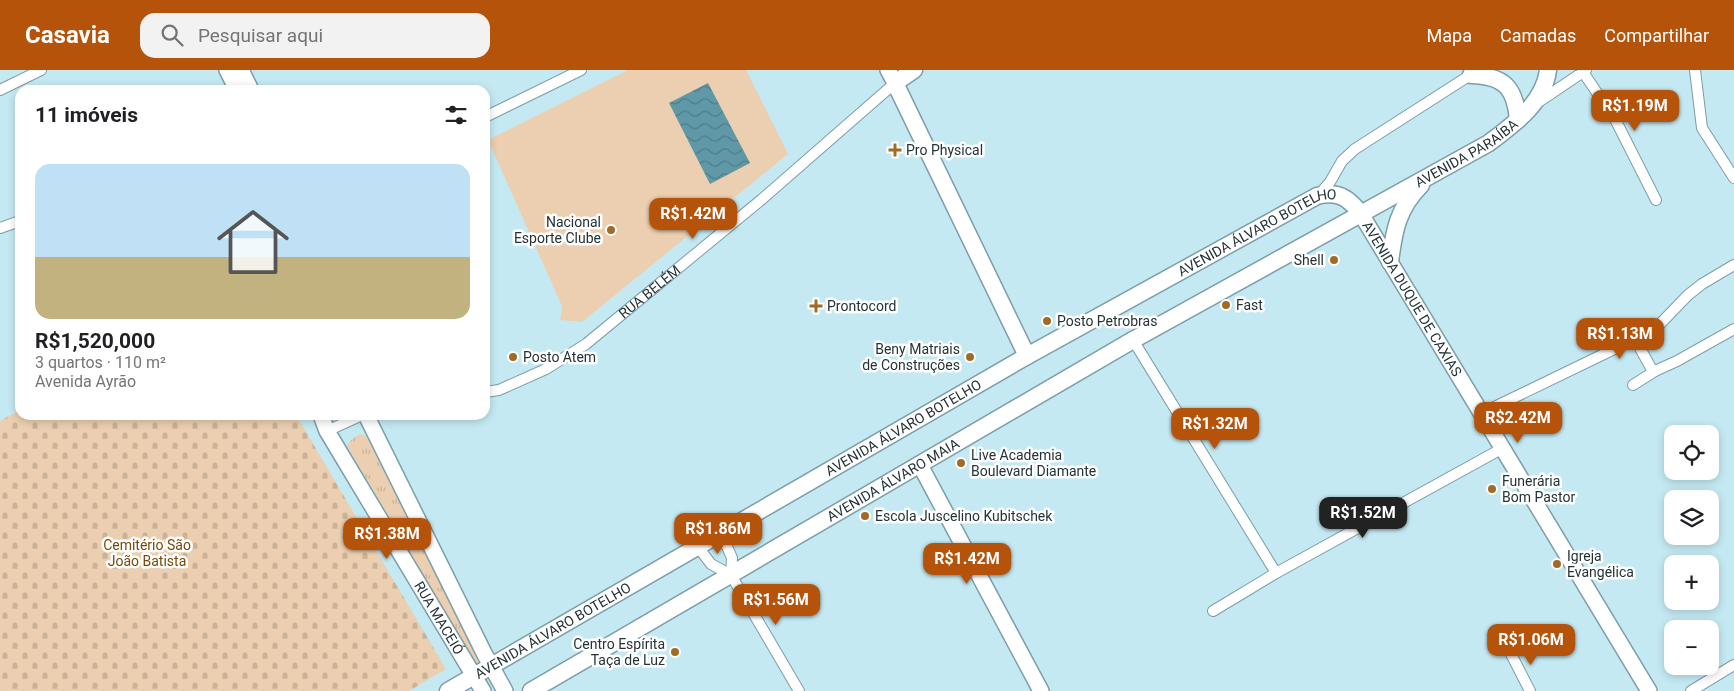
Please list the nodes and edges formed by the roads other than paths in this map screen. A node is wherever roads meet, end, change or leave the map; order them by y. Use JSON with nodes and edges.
{"nodes":[{"id":1,"x":41,"y":70,"type":"edge"},
{"id":2,"x":227,"y":70,"type":"edge"},
{"id":3,"x":241,"y":70,"type":"edge"},
{"id":4,"x":581,"y":70,"type":"edge"},
{"id":5,"x":914,"y":70,"type":"edge"},
{"id":6,"x":1548,"y":70,"type":"edge"},
{"id":7,"x":1583,"y":70,"type":"edge"},
{"id":8,"x":1695,"y":70,"type":"edge"},
{"id":9,"x":1475,"y":72,"type":"edge"},
{"id":10,"x":892,"y":77,"type":"edge"},
{"id":11,"x":234,"y":85,"type":"edge"},
{"id":12,"x":248,"y":85,"type":"edge"},
{"id":13,"x":0,"y":90,"type":"edge"},
{"id":14,"x":1530,"y":108,"type":"junction"},
{"id":15,"x":490,"y":115,"type":"edge"},
{"id":16,"x":1518,"y":120,"type":"junction"},
{"id":17,"x":1428,"y":178,"type":"junction"},
{"id":18,"x":1734,"y":178,"type":"edge"},
{"id":19,"x":1317,"y":196,"type":"junction"},
{"id":20,"x":1656,"y":200,"type":"dead end"},
{"id":21,"x":1361,"y":214,"type":"junction"},
{"id":22,"x":15,"y":223,"type":"edge"},
{"id":23,"x":0,"y":228,"type":"edge"},
{"id":24,"x":1390,"y":262,"type":"junction"},
{"id":25,"x":1734,"y":265,"type":"edge"},
{"id":26,"x":1734,"y":329,"type":"edge"},
{"id":27,"x":1635,"y":339,"type":"junction"},
{"id":28,"x":1133,"y":340,"type":"junction"},
{"id":29,"x":1027,"y":356,"type":"junction"},
{"id":30,"x":1655,"y":371,"type":"junction"},
{"id":31,"x":1633,"y":385,"type":"dead end"},
{"id":32,"x":490,"y":391,"type":"edge"},
{"id":33,"x":1482,"y":413,"type":"junction"},
{"id":34,"x":323,"y":420,"type":"edge"},
{"id":35,"x":351,"y":420,"type":"edge"},
{"id":36,"x":368,"y":420,"type":"edge"},
{"id":37,"x":327,"y":431,"type":"junction"},
{"id":38,"x":1503,"y":448,"type":"junction"},
{"id":39,"x":920,"y":465,"type":"junction"},
{"id":40,"x":721,"y":533,"type":"junction"},
{"id":41,"x":698,"y":547,"type":"junction"},
{"id":42,"x":1276,"y":573,"type":"junction"},
{"id":43,"x":731,"y":575,"type":"junction"},
{"id":44,"x":1212,"y":611,"type":"dead end"},
{"id":45,"x":1510,"y":652,"type":"dead end"},
{"id":46,"x":1734,"y":665,"type":"edge"},
{"id":47,"x":491,"y":667,"type":"junction"},
{"id":48,"x":474,"y":676,"type":"junction"},
{"id":49,"x":448,"y":691,"type":"edge"},
{"id":50,"x":483,"y":691,"type":"edge"},
{"id":51,"x":505,"y":691,"type":"edge"},
{"id":52,"x":531,"y":691,"type":"edge"},
{"id":53,"x":799,"y":691,"type":"edge"},
{"id":54,"x":1041,"y":691,"type":"edge"},
{"id":55,"x":1530,"y":691,"type":"edge"},
{"id":56,"x":1649,"y":691,"type":"edge"},
{"id":57,"x":1691,"y":691,"type":"edge"}],
"edges":[{"from":1,"to":13,"type":"street"},
{"from":2,"to":11,"type":"street"},
{"from":3,"to":12,"type":"street"},
{"from":4,"to":15,"type":"street"},
{"from":5,"to":10,"type":"main road","name":"RUA BELÉM"},
{"from":6,"to":14,"type":"main road","name":"AVENIDA PARAÍBA"},
{"from":7,"to":14,"type":"street"},
{"from":7,"to":20,"type":"street"},
{"from":8,"to":18,"type":"street"},
{"from":9,"to":16,"type":"main road"},
{"from":9,"to":19,"type":"street"},
{"from":10,"to":29,"type":"main road"},
{"from":10,"to":32,"type":"street","name":"RUA BELÉM"},
{"from":14,"to":16,"type":"main road","name":"AVENIDA PARAÍBA"},
{"from":16,"to":17,"type":"main road","name":"AVENIDA PARAÍBA"},
{"from":17,"to":21,"type":"main road","name":"AVENIDA PARAÍBA"},
{"from":17,"to":24,"type":"main road"},
{"from":19,"to":21,"type":"main road","name":"AVENIDA ÁLVARO BOTELHO"},
{"from":19,"to":29,"type":"main road","name":"AVENIDA ÁLVARO BOTELHO"},
{"from":21,"to":24,"type":"street","name":"AVENIDA DUQUE DE CAXIAS"},
{"from":21,"to":28,"type":"main road","name":"AVENIDA ÁLVARO MAIA"},
{"from":22,"to":23,"type":"street"},
{"from":24,"to":33,"type":"street","name":"AVENIDA DUQUE DE CAXIAS"},
{"from":25,"to":27,"type":"street"},
{"from":26,"to":30,"type":"street"},
{"from":27,"to":30,"type":"street"},
{"from":27,"to":33,"type":"street"},
{"from":28,"to":39,"type":"main road","name":"AVENIDA ÁLVARO MAIA"},
{"from":28,"to":42,"type":"street"},
{"from":29,"to":40,"type":"main road","name":"AVENIDA ÁLVARO BOTELHO"},
{"from":30,"to":31,"type":"street"},
{"from":33,"to":38,"type":"street","name":"AVENIDA DUQUE DE CAXIAS"},
{"from":34,"to":37,"type":"street","name":"RUA MACEIÓ"},
{"from":35,"to":37,"type":"street"},
{"from":36,"to":47,"type":"street","name":"RUA MACEIÓ"},
{"from":37,"to":48,"type":"street","name":"RUA MACEIÓ"},
{"from":38,"to":42,"type":"street"},
{"from":38,"to":56,"type":"street","name":"AVENIDA DUQUE DE CAXIAS"},
{"from":39,"to":43,"type":"main road","name":"AVENIDA ÁLVARO MAIA"},
{"from":39,"to":54,"type":"street"},
{"from":40,"to":41,"type":"main road","name":"AVENIDA ÁLVARO BOTELHO"},
{"from":40,"to":43,"type":"street"},
{"from":41,"to":43,"type":"street"},
{"from":41,"to":47,"type":"main road","name":"AVENIDA ÁLVARO BOTELHO"},
{"from":42,"to":44,"type":"street"},
{"from":43,"to":52,"type":"main road","name":"AVENIDA ÁLVARO MAIA"},
{"from":43,"to":53,"type":"street"},
{"from":45,"to":55,"type":"street"},
{"from":46,"to":57,"type":"street"},
{"from":47,"to":48,"type":"main road","name":"AVENIDA ÁLVARO BOTELHO"},
{"from":47,"to":51,"type":"street","name":"RUA MACEIÓ"},
{"from":48,"to":49,"type":"main road","name":"AVENIDA ÁLVARO BOTELHO"},
{"from":48,"to":50,"type":"street","name":"RUA MACEIÓ"}]}
